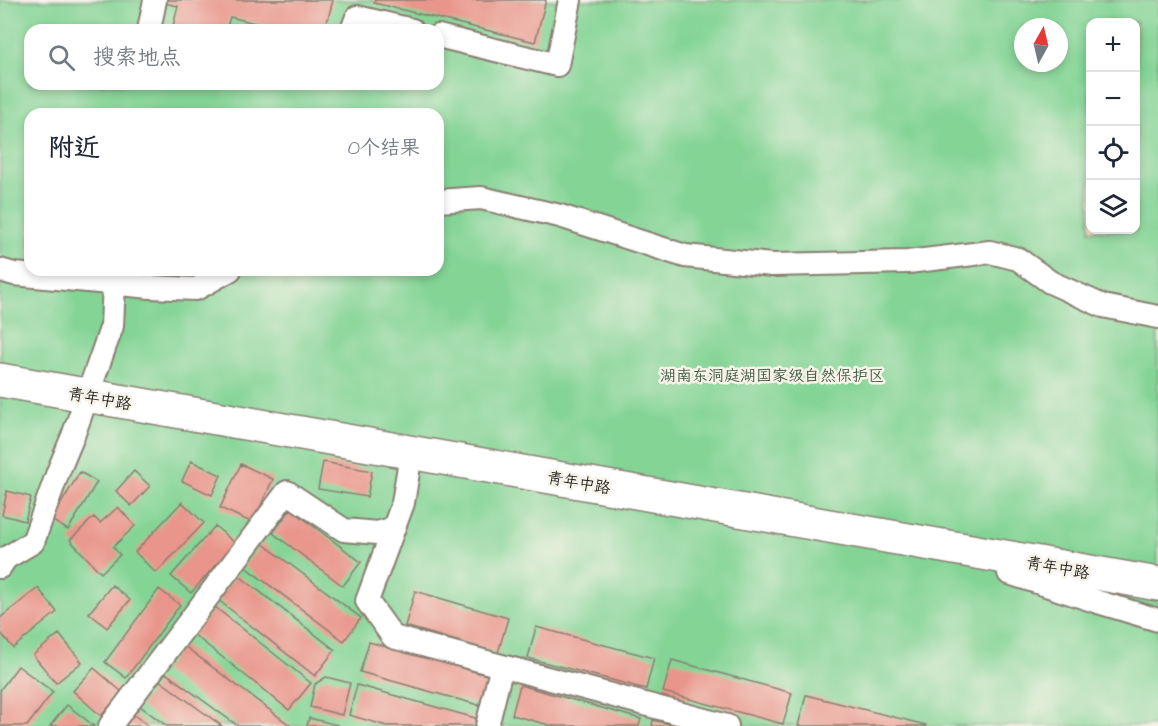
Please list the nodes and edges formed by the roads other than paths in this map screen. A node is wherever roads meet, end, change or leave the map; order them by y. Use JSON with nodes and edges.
{"nodes":[{"id":1,"x":155,"y":0,"type":"edge"},
{"id":2,"x":570,"y":0,"type":"edge"},
{"id":3,"x":354,"y":16,"type":"edge"},
{"id":4,"x":150,"y":24,"type":"edge"},
{"id":5,"x":387,"y":24,"type":"edge"},
{"id":6,"x":444,"y":37,"type":"edge"},
{"id":7,"x":444,"y":201,"type":"edge"},
{"id":8,"x":0,"y":270,"type":"edge"},
{"id":9,"x":24,"y":275,"type":"edge"},
{"id":10,"x":34,"y":276,"type":"edge"},
{"id":11,"x":219,"y":276,"type":"edge"},
{"id":12,"x":114,"y":284,"type":"junction"},
{"id":13,"x":1158,"y":317,"type":"edge"},
{"id":14,"x":0,"y":365,"type":"edge"},
{"id":15,"x":0,"y":380,"type":"edge"},
{"id":16,"x":90,"y":388,"type":"junction"},
{"id":17,"x":409,"y":466,"type":"dead end"},
{"id":18,"x":394,"y":528,"type":"junction"},
{"id":19,"x":1006,"y":558,"type":"junction"},
{"id":20,"x":1158,"y":565,"type":"edge"},
{"id":21,"x":0,"y":567,"type":"edge"},
{"id":22,"x":1158,"y":584,"type":"edge"},
{"id":23,"x":1158,"y":620,"type":"edge"},
{"id":24,"x":502,"y":666,"type":"junction"},
{"id":25,"x":110,"y":726,"type":"edge"},
{"id":26,"x":487,"y":726,"type":"edge"},
{"id":27,"x":727,"y":726,"type":"edge"}],
"edges":[{"from":1,"to":4,"type":"street"},
{"from":2,"to":6,"type":"street"},
{"from":3,"to":5,"type":"street"},
{"from":7,"to":13,"type":"street"},
{"from":8,"to":9,"type":"street"},
{"from":10,"to":12,"type":"street"},
{"from":11,"to":12,"type":"street"},
{"from":12,"to":16,"type":"street"},
{"from":14,"to":16,"type":"main road"},
{"from":15,"to":16,"type":"main road","name":"青年中路"},
{"from":16,"to":19,"type":"main road","name":"青年中路"},
{"from":16,"to":20,"type":"main road"},
{"from":16,"to":21,"type":"street"},
{"from":17,"to":18,"type":"street"},
{"from":18,"to":24,"type":"street"},
{"from":18,"to":25,"type":"street"},
{"from":19,"to":22,"type":"main road","name":"青年中路"},
{"from":19,"to":23,"type":"street"},
{"from":24,"to":26,"type":"street"},
{"from":24,"to":27,"type":"street"}]}
